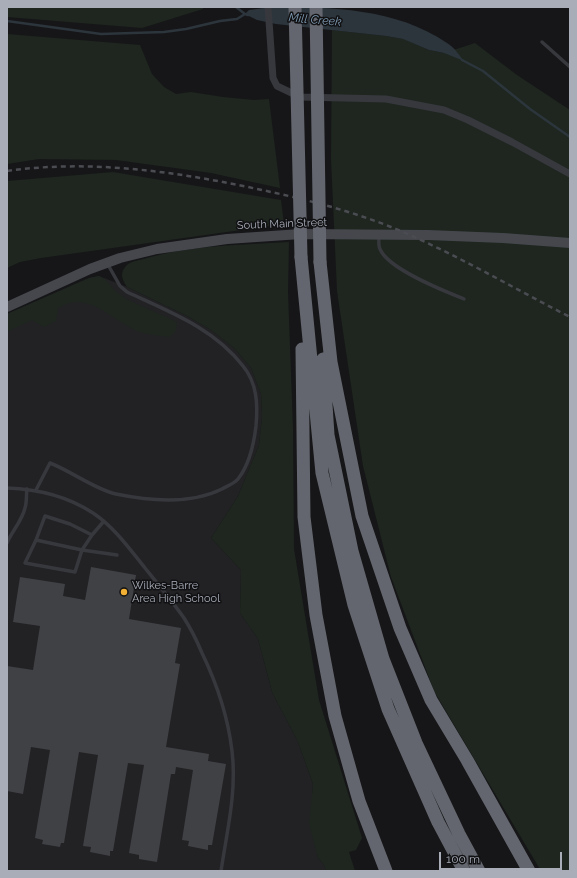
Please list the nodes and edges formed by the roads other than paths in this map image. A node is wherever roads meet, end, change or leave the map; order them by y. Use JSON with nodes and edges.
{"nodes":[{"id":1,"x":268,"y":7,"type":"edge"},
{"id":2,"x":296,"y":7,"type":"edge"},
{"id":3,"x":316,"y":7,"type":"edge"},
{"id":4,"x":324,"y":7,"type":"edge"},
{"id":5,"x":542,"y":42,"type":"dead end"},
{"id":6,"x":570,"y":67,"type":"edge"},
{"id":7,"x":319,"y":127,"type":"junction"},
{"id":8,"x":570,"y":174,"type":"edge"},
{"id":9,"x":378,"y":235,"type":"junction"},
{"id":10,"x":570,"y":243,"type":"edge"},
{"id":11,"x":301,"y":260,"type":"junction"},
{"id":12,"x":320,"y":262,"type":"junction"},
{"id":13,"x":107,"y":263,"type":"junction"},
{"id":14,"x":464,"y":299,"type":"dead end"},
{"id":15,"x":7,"y":307,"type":"edge"},
{"id":16,"x":7,"y":488,"type":"edge"},
{"id":17,"x":27,"y":489,"type":"junction"},
{"id":18,"x":36,"y":490,"type":"junction"},
{"id":19,"x":104,"y":521,"type":"junction"},
{"id":20,"x":92,"y":535,"type":"junction"},
{"id":21,"x":8,"y":538,"type":"edge"},
{"id":22,"x":36,"y":540,"type":"junction"},
{"id":23,"x":7,"y":543,"type":"edge"},
{"id":24,"x":82,"y":550,"type":"junction"},
{"id":25,"x":117,"y":555,"type":"dead end"},
{"id":26,"x":221,"y":871,"type":"edge"},
{"id":27,"x":386,"y":871,"type":"edge"},
{"id":28,"x":464,"y":871,"type":"edge"},
{"id":29,"x":479,"y":871,"type":"edge"},
{"id":30,"x":529,"y":871,"type":"edge"}],
"edges":[{"from":1,"to":8,"type":"street"},
{"from":2,"to":11,"type":"highway","bridge":true},
{"from":3,"to":7,"type":"highway","bridge":true},
{"from":4,"to":7,"type":"highway","bridge":true},
{"from":5,"to":6,"type":"lane"},
{"from":7,"to":12,"type":"highway","bridge":true},
{"from":9,"to":10,"type":"main road","name":"South Main Street"},
{"from":9,"to":13,"type":"main road","name":"South Main Street"},
{"from":9,"to":14,"type":"lane"},
{"from":11,"to":27,"type":"highway"},
{"from":11,"to":28,"type":"highway"},
{"from":12,"to":29,"type":"highway"},
{"from":12,"to":30,"type":"highway"},
{"from":13,"to":15,"type":"main road","name":"South Main Street"},
{"from":13,"to":18,"type":"lane"},
{"from":16,"to":17,"type":"lane"},
{"from":17,"to":18,"type":"lane"},
{"from":17,"to":21,"type":"lane"},
{"from":18,"to":19,"type":"lane"},
{"from":19,"to":20,"type":"lane"},
{"from":19,"to":26,"type":"lane"},
{"from":20,"to":22,"type":"lane"},
{"from":20,"to":24,"type":"lane"},
{"from":21,"to":23,"type":"lane"},
{"from":22,"to":24,"type":"lane"},
{"from":22,"to":24,"type":"lane"},
{"from":24,"to":25,"type":"lane"}]}
